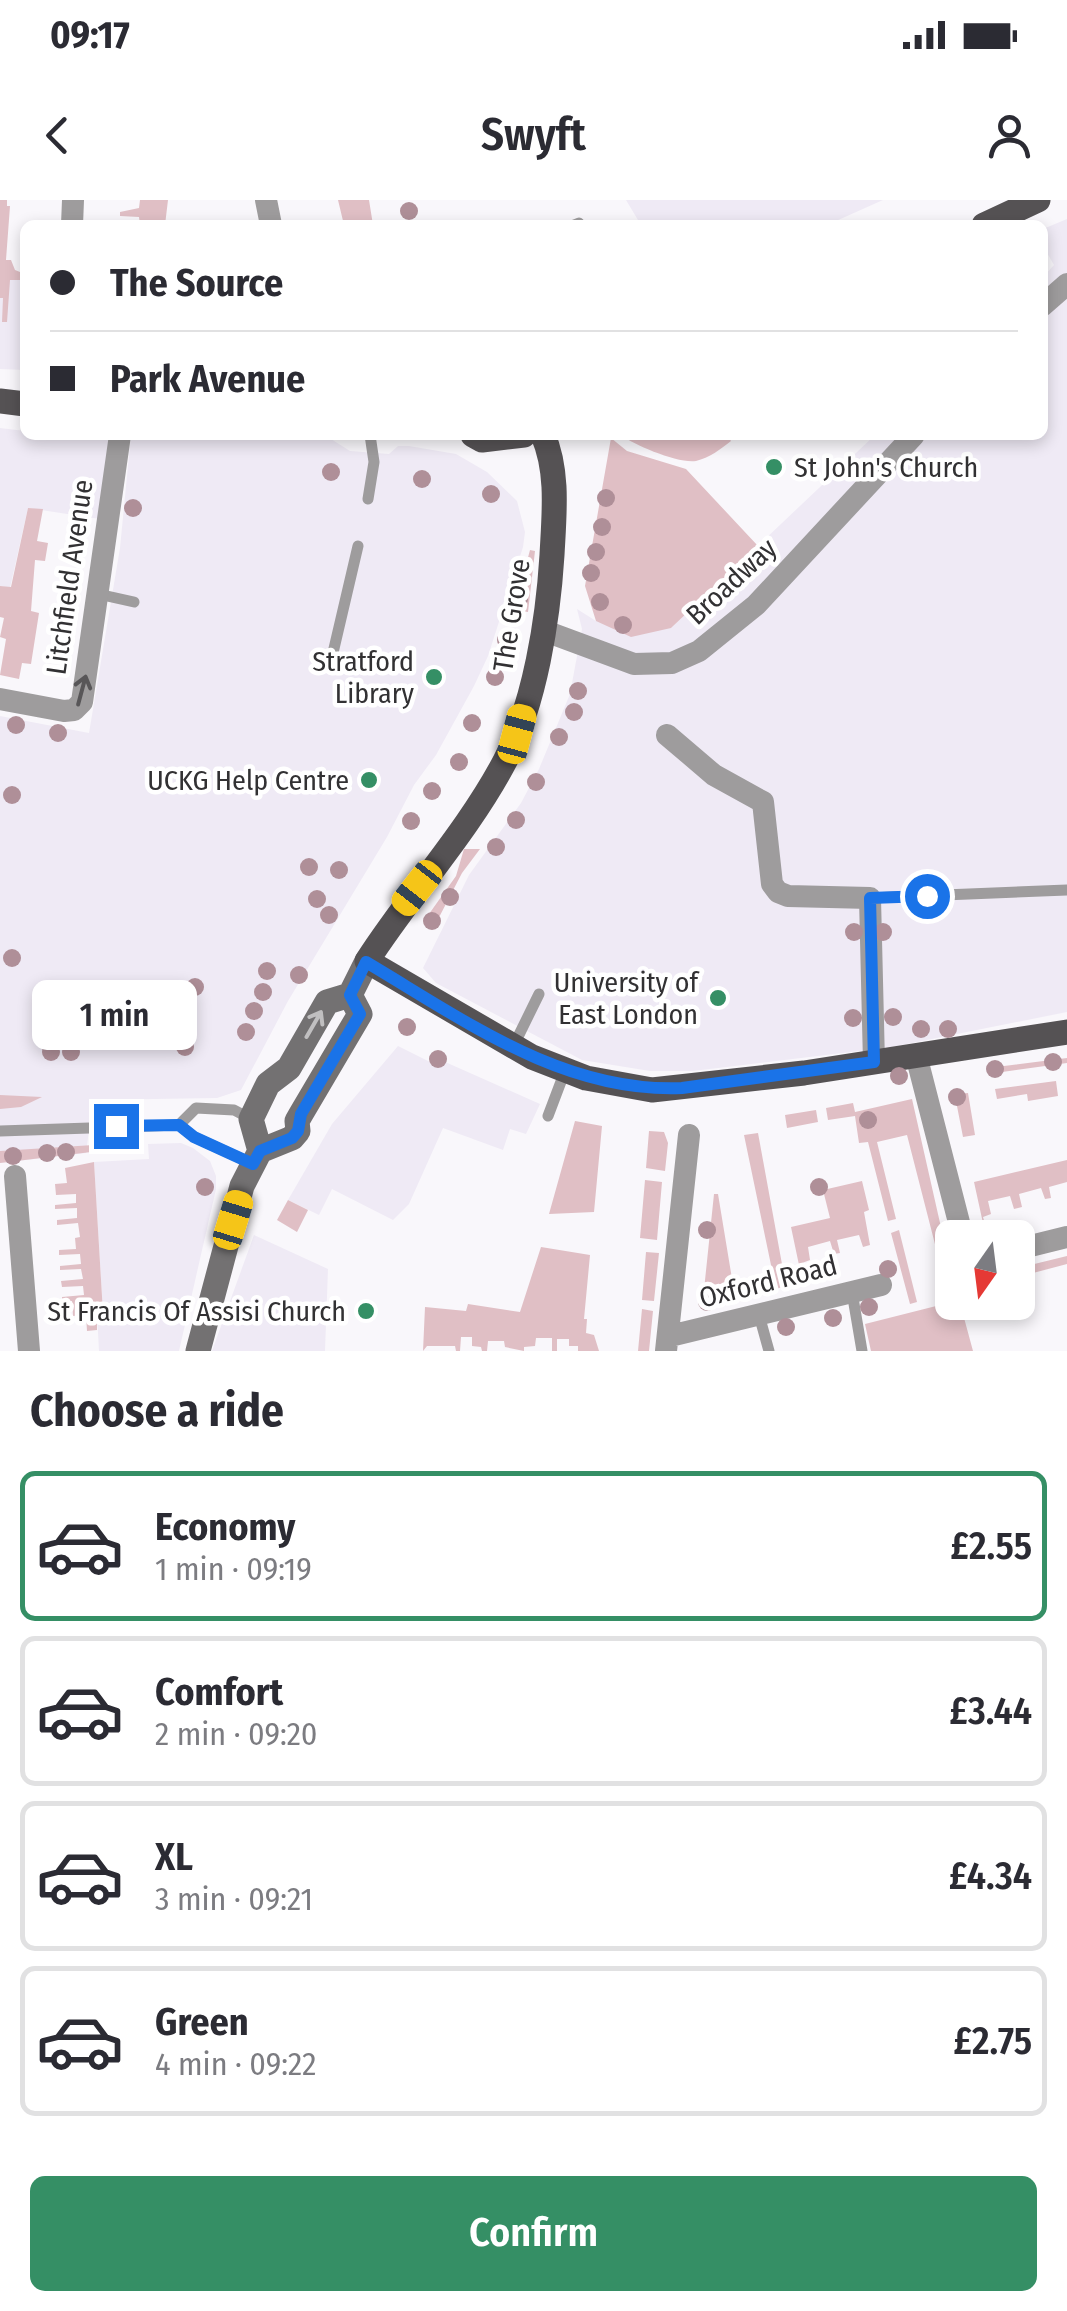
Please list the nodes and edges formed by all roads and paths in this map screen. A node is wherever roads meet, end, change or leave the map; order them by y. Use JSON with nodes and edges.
{"nodes":[{"id":1,"x":1038,"y":200,"type":"edge"},
{"id":2,"x":995,"y":220,"type":"edge"},
{"id":3,"x":1067,"y":284,"type":"edge"},
{"id":4,"x":1048,"y":301,"type":"edge"},
{"id":5,"x":119,"y":440,"type":"edge"},
{"id":6,"x":371,"y":440,"type":"edge"},
{"id":7,"x":545,"y":440,"type":"edge"},
{"id":8,"x":909,"y":440,"type":"edge"},
{"id":9,"x":368,"y":499,"type":"dead end"},
{"id":10,"x":358,"y":546,"type":"dead end"},
{"id":11,"x":98,"y":594,"type":"junction"},
{"id":12,"x":134,"y":602,"type":"dead end"},
{"id":13,"x":545,"y":631,"type":"junction"},
{"id":14,"x":332,"y":657,"type":"dead end"},
{"id":15,"x":0,"y":699,"type":"edge"},
{"id":16,"x":667,"y":735,"type":"dead end"},
{"id":17,"x":1067,"y":890,"type":"edge"},
{"id":18,"x":870,"y":898,"type":"junction"},
{"id":19,"x":366,"y":962,"type":"junction"},
{"id":20,"x":538,"y":994,"type":"dead end"},
{"id":21,"x":350,"y":995,"type":"junction"},
{"id":22,"x":1067,"y":1032,"type":"edge"},
{"id":23,"x":513,"y":1047,"type":"junction"},
{"id":24,"x":916,"y":1055,"type":"junction"},
{"id":25,"x":874,"y":1062,"type":"junction"},
{"id":26,"x":565,"y":1071,"type":"junction"},
{"id":27,"x":548,"y":1116,"type":"dead end"},
{"id":28,"x":252,"y":1119,"type":"junction"},
{"id":29,"x":179,"y":1125,"type":"junction"},
{"id":30,"x":0,"y":1130,"type":"edge"},
{"id":31,"x":689,"y":1135,"type":"dead end"},
{"id":32,"x":257,"y":1157,"type":"junction"},
{"id":33,"x":15,"y":1176,"type":"dead end"},
{"id":34,"x":957,"y":1220,"type":"edge"},
{"id":35,"x":1067,"y":1237,"type":"edge"},
{"id":36,"x":1035,"y":1245,"type":"edge"},
{"id":37,"x":881,"y":1285,"type":"dead end"},
{"id":38,"x":852,"y":1292,"type":"junction"},
{"id":39,"x":759,"y":1315,"type":"junction"},
{"id":40,"x":668,"y":1344,"type":"edge"},
{"id":41,"x":30,"y":1351,"type":"edge"},
{"id":42,"x":198,"y":1351,"type":"edge"},
{"id":43,"x":769,"y":1351,"type":"edge"},
{"id":44,"x":862,"y":1351,"type":"edge"}],
"edges":[{"from":1,"to":2,"type":"main road"},
{"from":3,"to":4,"type":"street"},
{"from":5,"to":11,"type":"street","name":"Litchfield Avenue"},
{"from":6,"to":9,"type":"lane"},
{"from":7,"to":13,"type":"main road","name":"The Grove"},
{"from":8,"to":13,"type":"street","name":"Broadway"},
{"from":10,"to":14,"type":"lane"},
{"from":11,"to":12,"type":"lane"},
{"from":15,"to":11,"type":"street","name":"Litchfield Avenue","one_way":true},
{"from":13,"to":19,"type":"main road","name":"The Grove"},
{"from":16,"to":18,"type":"street"},
{"from":17,"to":18,"type":"lane"},
{"from":18,"to":25,"type":"street"},
{"from":19,"to":21,"type":"street","name":"The Grove"},
{"from":19,"to":23,"type":"main road"},
{"from":20,"to":23,"type":"lane"},
{"from":28,"to":21,"type":"street","name":"The Grove","one_way":true},
{"from":21,"to":32,"type":"street","name":"The Grove"},
{"from":22,"to":24,"type":"main road"},
{"from":23,"to":26,"type":"main road"},
{"from":24,"to":25,"type":"main road"},
{"from":24,"to":34,"type":"street"},
{"from":25,"to":26,"type":"main road"},
{"from":26,"to":27,"type":"lane"},
{"from":28,"to":29,"type":"lane"},
{"from":28,"to":32,"type":"street"},
{"from":29,"to":30,"type":"lane"},
{"from":29,"to":32,"type":"lane"},
{"from":31,"to":40,"type":"street"},
{"from":32,"to":42,"type":"street"},
{"from":33,"to":41,"type":"street"},
{"from":35,"to":36,"type":"street"},
{"from":37,"to":38,"type":"street","name":"Oxford Road"},
{"from":38,"to":39,"type":"street","name":"Oxford Road"},
{"from":38,"to":44,"type":"lane"},
{"from":39,"to":40,"type":"street","name":"Oxford Road"},
{"from":39,"to":43,"type":"lane"}]}
